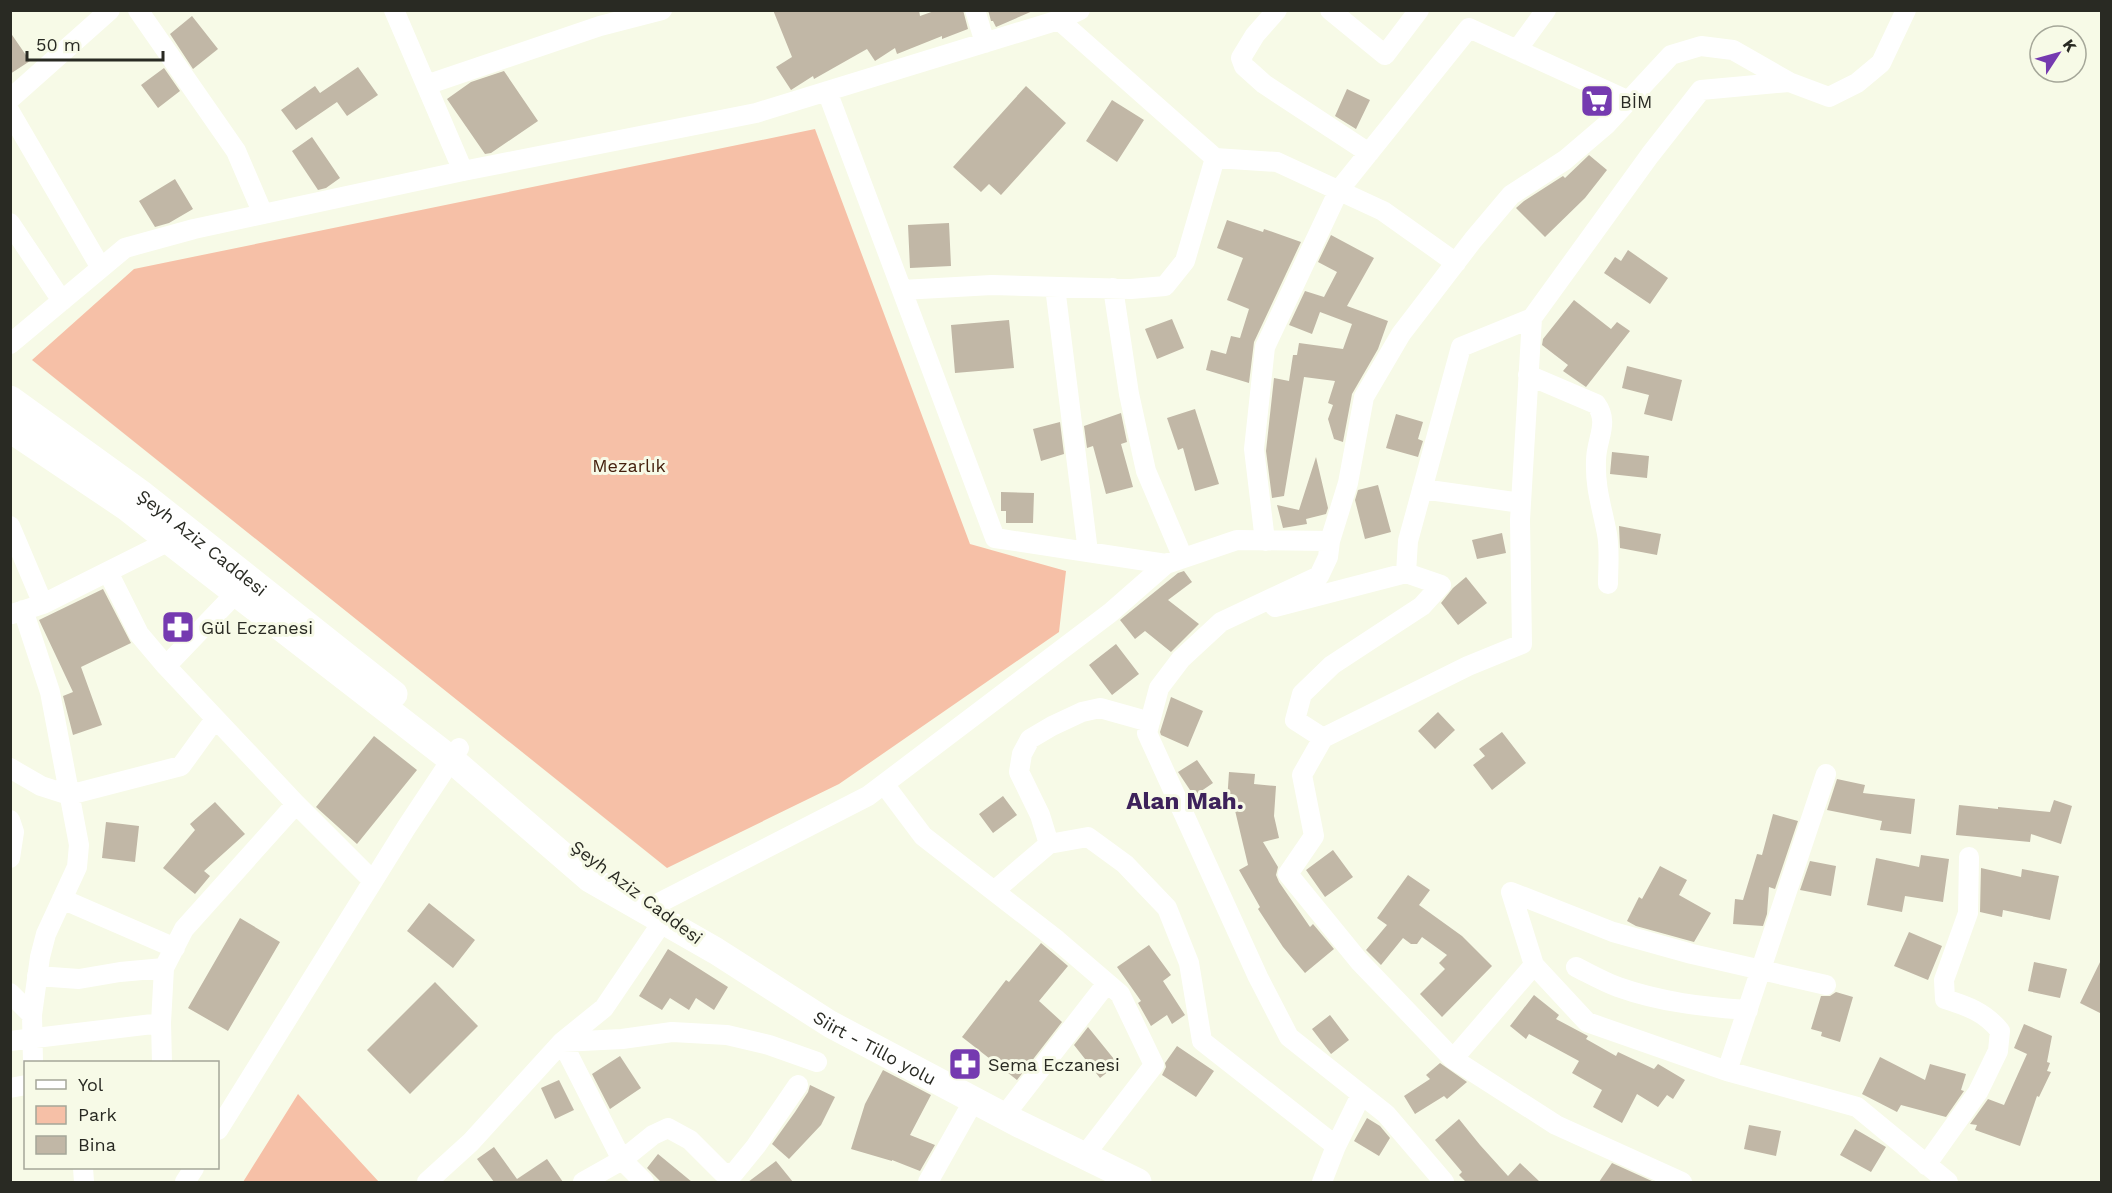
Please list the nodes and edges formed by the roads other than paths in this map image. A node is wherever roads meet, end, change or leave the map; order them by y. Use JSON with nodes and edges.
{"nodes":[{"id":1,"x":110,"y":10,"type":"edge"},
{"id":2,"x":138,"y":10,"type":"edge"},
{"id":3,"x":394,"y":10,"type":"edge"},
{"id":4,"x":662,"y":10,"type":"edge"},
{"id":5,"x":975,"y":10,"type":"edge"},
{"id":6,"x":1080,"y":10,"type":"edge"},
{"id":7,"x":1277,"y":10,"type":"edge"},
{"id":8,"x":1330,"y":10,"type":"edge"},
{"id":9,"x":1419,"y":10,"type":"edge"},
{"id":10,"x":1906,"y":10,"type":"edge"},
{"id":11,"x":1544,"y":11,"type":"edge"},
{"id":12,"x":1059,"y":20,"type":"junction"},
{"id":13,"x":985,"y":43,"type":"junction"},
{"id":14,"x":1517,"y":50,"type":"junction"},
{"id":15,"x":1788,"y":82,"type":"junction"},
{"id":16,"x":426,"y":85,"type":"junction"},
{"id":17,"x":827,"y":91,"type":"junction"},
{"id":18,"x":10,"y":99,"type":"edge"},
{"id":19,"x":1627,"y":100,"type":"junction"},
{"id":20,"x":10,"y":112,"type":"edge"},
{"id":21,"x":1369,"y":153,"type":"junction"},
{"id":22,"x":1215,"y":158,"type":"junction"},
{"id":23,"x":463,"y":171,"type":"junction"},
{"id":24,"x":1339,"y":190,"type":"junction"},
{"id":25,"x":263,"y":214,"type":"junction"},
{"id":26,"x":10,"y":223,"type":"edge"},
{"id":27,"x":1456,"y":263,"type":"junction"},
{"id":28,"x":101,"y":268,"type":"junction"},
{"id":29,"x":1055,"y":287,"type":"junction"},
{"id":30,"x":1113,"y":288,"type":"junction"},
{"id":31,"x":902,"y":290,"type":"junction"},
{"id":32,"x":62,"y":301,"type":"junction"},
{"id":33,"x":1532,"y":318,"type":"junction"},
{"id":34,"x":10,"y":345,"type":"edge"},
{"id":35,"x":1528,"y":375,"type":"junction"},
{"id":36,"x":10,"y":399,"type":"edge"},
{"id":37,"x":10,"y":429,"type":"edge"},
{"id":38,"x":1422,"y":489,"type":"junction"},
{"id":39,"x":1521,"y":503,"type":"junction"},
{"id":40,"x":10,"y":526,"type":"edge"},
{"id":41,"x":169,"y":541,"type":"junction"},
{"id":42,"x":1265,"y":541,"type":"junction"},
{"id":43,"x":1330,"y":541,"type":"junction"},
{"id":44,"x":1088,"y":552,"type":"junction"},
{"id":45,"x":1174,"y":561,"type":"junction"},
{"id":46,"x":108,"y":572,"type":"junction"},
{"id":47,"x":1406,"y":573,"type":"junction"},
{"id":48,"x":1608,"y":584,"type":"dead end"},
{"id":49,"x":236,"y":593,"type":"junction"},
{"id":50,"x":43,"y":604,"type":"junction"},
{"id":51,"x":17,"y":613,"type":"edge"},
{"id":52,"x":1221,"y":622,"type":"junction"},
{"id":53,"x":165,"y":666,"type":"junction"},
{"id":54,"x":215,"y":719,"type":"junction"},
{"id":55,"x":1150,"y":722,"type":"junction"},
{"id":56,"x":1323,"y":738,"type":"junction"},
{"id":57,"x":456,"y":754,"type":"junction"},
{"id":58,"x":10,"y":768,"type":"edge"},
{"id":59,"x":1826,"y":774,"type":"dead end"},
{"id":60,"x":884,"y":784,"type":"junction"},
{"id":61,"x":69,"y":795,"type":"junction"},
{"id":62,"x":296,"y":804,"type":"junction"},
{"id":63,"x":10,"y":819,"type":"edge"},
{"id":64,"x":1050,"y":844,"type":"junction"},
{"id":65,"x":10,"y":858,"type":"edge"},
{"id":66,"x":1969,"y":858,"type":"dead end"},
{"id":67,"x":373,"y":881,"type":"junction"},
{"id":68,"x":994,"y":891,"type":"junction"},
{"id":69,"x":62,"y":898,"type":"junction"},
{"id":70,"x":658,"y":913,"type":"junction"},
{"id":71,"x":175,"y":948,"type":"junction"},
{"id":72,"x":716,"y":951,"type":"joint"},
{"id":73,"x":1534,"y":965,"type":"junction"},
{"id":74,"x":1576,"y":967,"type":"dead end"},
{"id":75,"x":164,"y":968,"type":"junction"},
{"id":76,"x":1761,"y":969,"type":"junction"},
{"id":77,"x":37,"y":976,"type":"junction"},
{"id":78,"x":1107,"y":982,"type":"junction"},
{"id":79,"x":1826,"y":985,"type":"dead end"},
{"id":80,"x":10,"y":993,"type":"edge"},
{"id":81,"x":1748,"y":1010,"type":"junction"},
{"id":82,"x":32,"y":1015,"type":"junction"},
{"id":83,"x":160,"y":1023,"type":"junction"},
{"id":84,"x":33,"y":1038,"type":"junction"},
{"id":85,"x":10,"y":1041,"type":"edge"},
{"id":86,"x":562,"y":1042,"type":"junction"},
{"id":87,"x":1454,"y":1059,"type":"junction"},
{"id":88,"x":33,"y":1061,"type":"edge"},
{"id":89,"x":162,"y":1061,"type":"edge"},
{"id":90,"x":817,"y":1062,"type":"dead end"},
{"id":91,"x":1727,"y":1071,"type":"junction"},
{"id":92,"x":798,"y":1085,"type":"dead end"},
{"id":93,"x":1361,"y":1095,"type":"junction"},
{"id":94,"x":974,"y":1100,"type":"junction"},
{"id":95,"x":1004,"y":1116,"type":"junction"},
{"id":96,"x":219,"y":1128,"type":"edge"},
{"id":97,"x":1336,"y":1146,"type":"junction"},
{"id":98,"x":1084,"y":1156,"type":"junction"},
{"id":99,"x":622,"y":1160,"type":"junction"},
{"id":100,"x":1926,"y":1164,"type":"junction"},
{"id":101,"x":193,"y":1169,"type":"edge"},
{"id":102,"x":183,"y":1182,"type":"edge"},
{"id":103,"x":427,"y":1182,"type":"edge"},
{"id":104,"x":583,"y":1182,"type":"edge"},
{"id":105,"x":644,"y":1182,"type":"edge"},
{"id":106,"x":928,"y":1182,"type":"edge"},
{"id":107,"x":1138,"y":1182,"type":"edge"},
{"id":108,"x":1322,"y":1182,"type":"edge"},
{"id":109,"x":1444,"y":1182,"type":"edge"},
{"id":110,"x":1682,"y":1182,"type":"edge"},
{"id":111,"x":1948,"y":1182,"type":"edge"}],
"edges":[{"from":1,"to":18,"type":"street"},
{"from":2,"to":25,"type":"street"},
{"from":3,"to":16,"type":"street"},
{"from":4,"to":16,"type":"street"},
{"from":5,"to":13,"type":"street"},
{"from":6,"to":12,"type":"street"},
{"from":7,"to":21,"type":"street"},
{"from":8,"to":9,"type":"street"},
{"from":10,"to":15,"type":"street"},
{"from":11,"to":14,"type":"street"},
{"from":12,"to":13,"type":"street"},
{"from":12,"to":22,"type":"street"},
{"from":13,"to":17,"type":"street"},
{"from":14,"to":19,"type":"street"},
{"from":14,"to":21,"type":"street"},
{"from":15,"to":19,"type":"street"},
{"from":15,"to":33,"type":"street"},
{"from":16,"to":23,"type":"street"},
{"from":17,"to":23,"type":"street"},
{"from":17,"to":31,"type":"street"},
{"from":19,"to":27,"type":"street"},
{"from":20,"to":28,"type":"street"},
{"from":21,"to":24,"type":"street"},
{"from":22,"to":24,"type":"street"},
{"from":22,"to":30,"type":"street"},
{"from":23,"to":25,"type":"street"},
{"from":24,"to":27,"type":"street"},
{"from":24,"to":42,"type":"street"},
{"from":25,"to":28,"type":"street"},
{"from":26,"to":32,"type":"street"},
{"from":27,"to":43,"type":"street"},
{"from":28,"to":32,"type":"street"},
{"from":29,"to":30,"type":"street"},
{"from":29,"to":31,"type":"street"},
{"from":29,"to":44,"type":"street"},
{"from":30,"to":45,"type":"street"},
{"from":31,"to":44,"type":"street"},
{"from":32,"to":34,"type":"street"},
{"from":33,"to":35,"type":"street"},
{"from":33,"to":38,"type":"street"},
{"from":35,"to":39,"type":"street"},
{"from":35,"to":48,"type":"street"},
{"from":36,"to":57,"type":"main road","name":"Şeyh Aziz Caddesi"},
{"from":37,"to":41,"type":"main road","name":"Şeyh Aziz Caddesi"},
{"from":38,"to":39,"type":"street"},
{"from":38,"to":47,"type":"street"},
{"from":39,"to":56,"type":"street"},
{"from":40,"to":50,"type":"street"},
{"from":41,"to":46,"type":"street"},
{"from":41,"to":49,"type":"main road","name":"Şeyh Aziz Caddesi"},
{"from":42,"to":43,"type":"street"},
{"from":42,"to":45,"type":"street"},
{"from":43,"to":52,"type":"street"},
{"from":44,"to":45,"type":"street"},
{"from":45,"to":60,"type":"street"},
{"from":46,"to":50,"type":"street"},
{"from":46,"to":53,"type":"street"},
{"from":47,"to":52,"type":"street"},
{"from":47,"to":56,"type":"street"},
{"from":49,"to":53,"type":"street"},
{"from":49,"to":57,"type":"main road","name":"Şeyh Aziz Caddesi"},
{"from":50,"to":51,"type":"street"},
{"from":51,"to":61,"type":"street"},
{"from":52,"to":55,"type":"street"},
{"from":53,"to":54,"type":"street"},
{"from":54,"to":61,"type":"street"},
{"from":54,"to":62,"type":"street"},
{"from":55,"to":64,"type":"street"},
{"from":55,"to":93,"type":"street"},
{"from":56,"to":87,"type":"street"},
{"from":57,"to":67,"type":"street"},
{"from":57,"to":70,"type":"main road","name":"Şeyh Aziz Caddesi"},
{"from":58,"to":61,"type":"street"},
{"from":59,"to":76,"type":"street"},
{"from":60,"to":68,"type":"street"},
{"from":60,"to":70,"type":"street"},
{"from":61,"to":69,"type":"street"},
{"from":62,"to":67,"type":"street"},
{"from":62,"to":71,"type":"street"},
{"from":63,"to":65,"type":"street"},
{"from":64,"to":68,"type":"street"},
{"from":64,"to":97,"type":"street"},
{"from":66,"to":100,"type":"street"},
{"from":67,"to":96,"type":"street"},
{"from":68,"to":78,"type":"street"},
{"from":69,"to":71,"type":"street"},
{"from":69,"to":77,"type":"street"},
{"from":70,"to":72,"type":"main road","name":"Şeyh Aziz Caddesi"},
{"from":70,"to":86,"type":"street"},
{"from":71,"to":75,"type":"street"},
{"from":72,"to":94,"type":"main road","name":"Siirt - Tillo yolu"},
{"from":73,"to":76,"type":"street"},
{"from":73,"to":87,"type":"street"},
{"from":73,"to":91,"type":"street"},
{"from":74,"to":81,"type":"street"},
{"from":75,"to":77,"type":"street"},
{"from":75,"to":83,"type":"street"},
{"from":76,"to":79,"type":"street"},
{"from":76,"to":81,"type":"street"},
{"from":77,"to":82,"type":"street"},
{"from":78,"to":95,"type":"street"},
{"from":78,"to":98,"type":"street"},
{"from":80,"to":82,"type":"street"},
{"from":81,"to":91,"type":"street"},
{"from":82,"to":84,"type":"street"},
{"from":83,"to":84,"type":"street"},
{"from":83,"to":89,"type":"street"},
{"from":84,"to":85,"type":"street"},
{"from":84,"to":88,"type":"street"},
{"from":86,"to":90,"type":"street"},
{"from":86,"to":99,"type":"street"},
{"from":86,"to":103,"type":"street"},
{"from":87,"to":110,"type":"street"},
{"from":91,"to":100,"type":"street"},
{"from":92,"to":99,"type":"street"},
{"from":93,"to":97,"type":"street"},
{"from":93,"to":109,"type":"street"},
{"from":94,"to":95,"type":"main road","name":"Siirt - Tillo yolu"},
{"from":94,"to":106,"type":"street"},
{"from":95,"to":98,"type":"main road","name":"Siirt - Tillo yolu"},
{"from":97,"to":108,"type":"street"},
{"from":98,"to":107,"type":"main road","name":"Siirt - Tillo yolu"},
{"from":99,"to":104,"type":"street"},
{"from":99,"to":105,"type":"street"},
{"from":100,"to":111,"type":"street"},
{"from":101,"to":102,"type":"street"}]}
